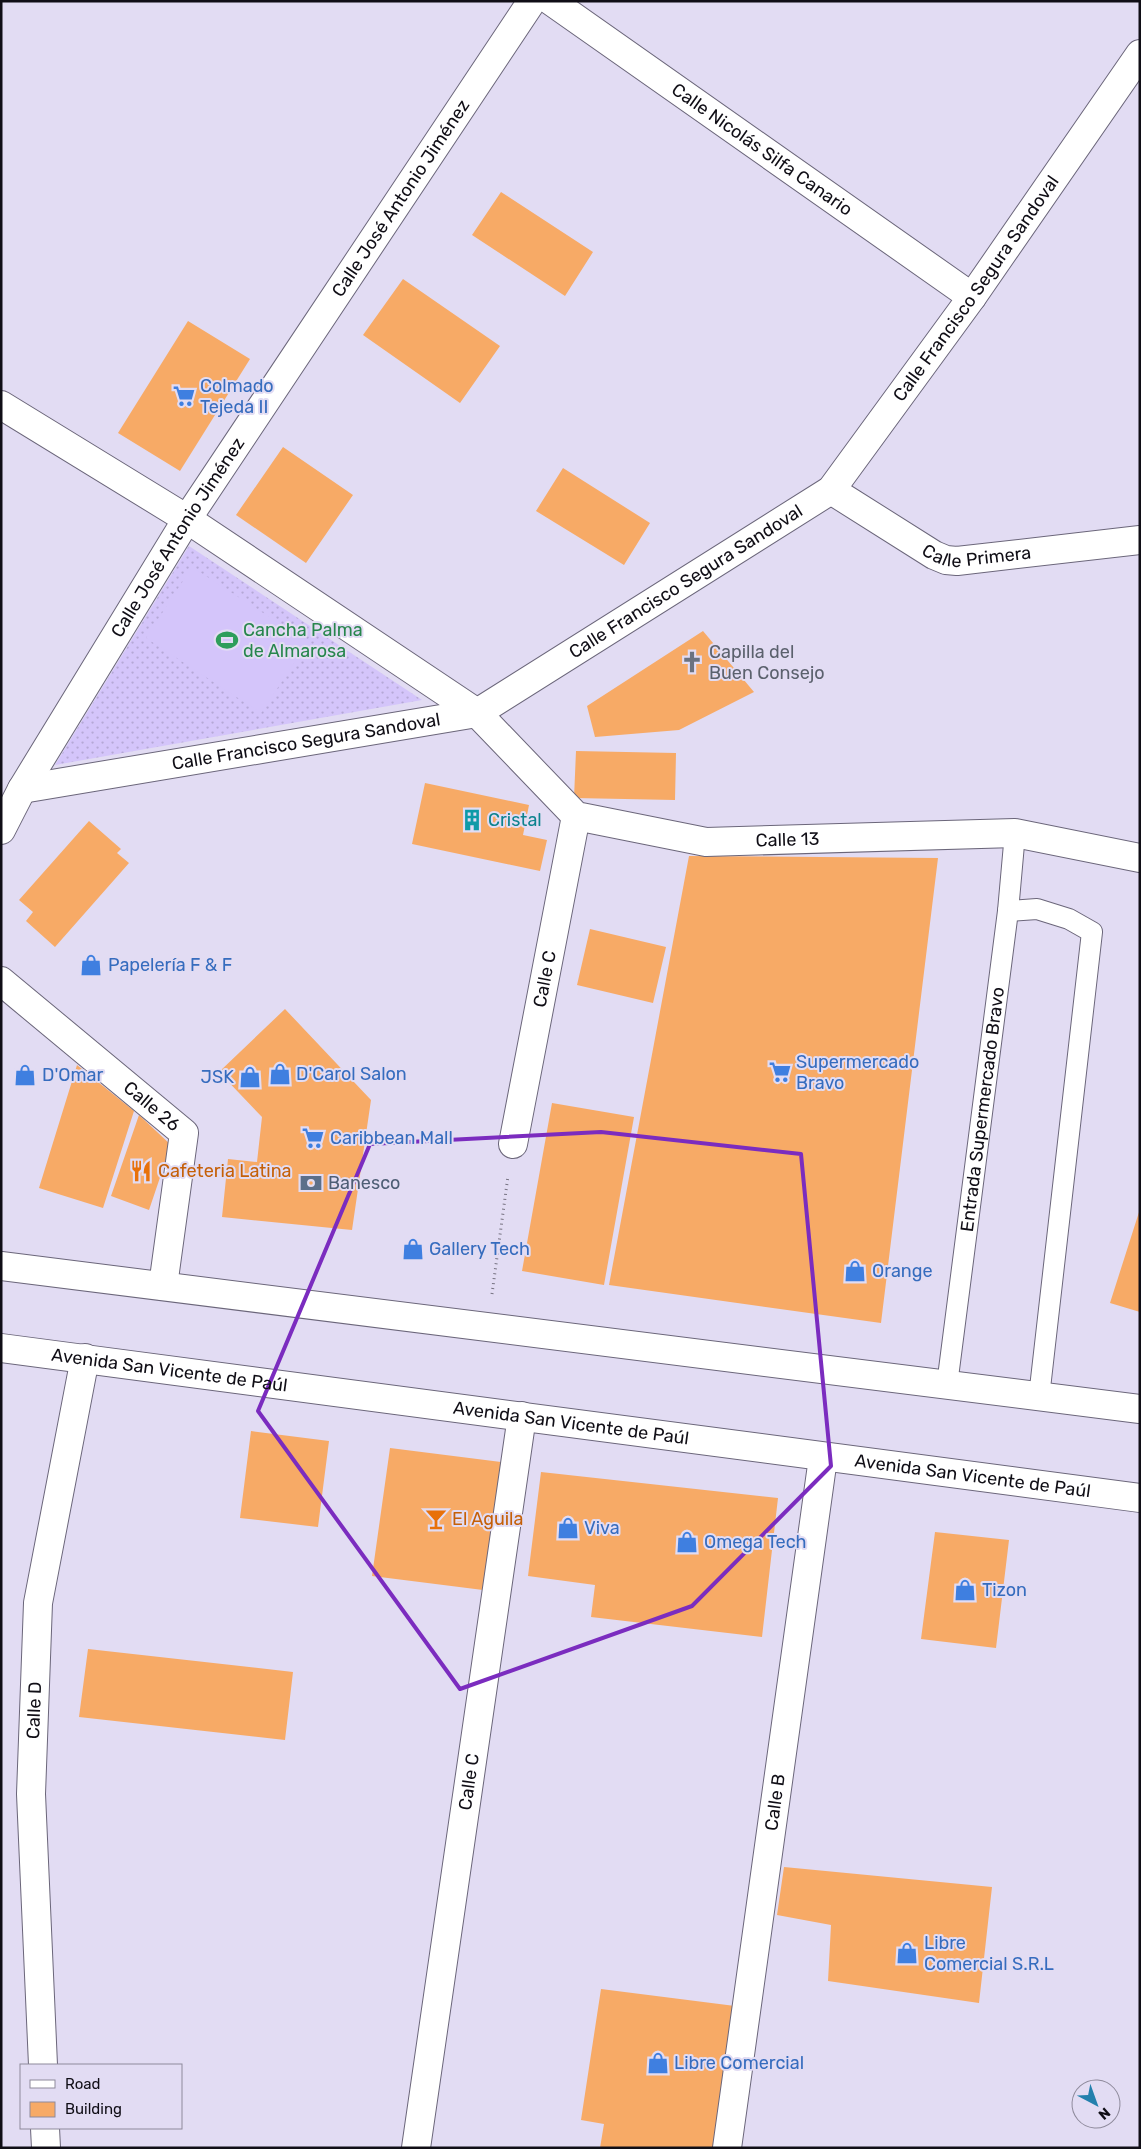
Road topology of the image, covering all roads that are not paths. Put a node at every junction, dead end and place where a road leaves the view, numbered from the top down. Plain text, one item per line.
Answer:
1 (532, 1) edge
2 (551, 1) edge
3 (1140, 54) edge
4 (972, 297) junction
5 (1, 405) edge
6 (831, 490) junction
7 (187, 519) junction
8 (1140, 540) edge
9 (477, 713) junction
10 (22, 789) junction
11 (576, 816) junction
12 (1, 830) edge
13 (1015, 833) junction
14 (1140, 858) edge
15 (1008, 911) junction
16 (1, 981) edge
17 (513, 1144) road end
18 (1, 1266) edge
19 (163, 1286) junction
20 (1, 1348) edge
21 (85, 1358) junction
22 (947, 1385) junction
23 (1039, 1397) junction
24 (1140, 1409) edge
25 (522, 1416) junction
26 (823, 1458) junction
27 (1140, 1498) edge
28 (43, 2064) edge
29 (45, 2129) edge
30 (46, 2148) edge
31 (416, 2148) edge
32 (727, 2148) edge

1 - 7 street, Calle José Antonio Jiménez
2 - 4 street, Calle Nicolás Silfa Canario
3 - 4 street, Calle Francisco Segura Sandoval
4 - 6 street, Calle Francisco Segura Sandoval
5 - 7 street
6 - 8 street, Calle Primera
6 - 9 street, Calle Francisco Segura Sandoval
7 - 9 street
7 - 10 street, Calle José Antonio Jiménez
9 - 10 street, Calle Francisco Segura Sandoval
9 - 11 street
10 - 12 street, Calle José Antonio Jiménez
11 - 13 street, Calle 13
11 - 17 street, Calle C
13 - 14 street, Calle 13
13 - 15 lane, Entrada Supermercado Bravo
15 - 22 lane, Entrada Supermercado Bravo
15 - 23 lane
16 - 19 street, Calle 26
18 - 19 street
19 - 22 street
20 - 21 street, Avenida San Vicente de Paúl
21 - 25 street, Avenida San Vicente de Paúl
21 - 28 street, Calle D
22 - 23 street
23 - 24 street
25 - 26 street, Avenida San Vicente de Paúl
25 - 31 street, Calle C
26 - 27 street, Avenida San Vicente de Paúl
26 - 32 street, Calle B
29 - 30 street

